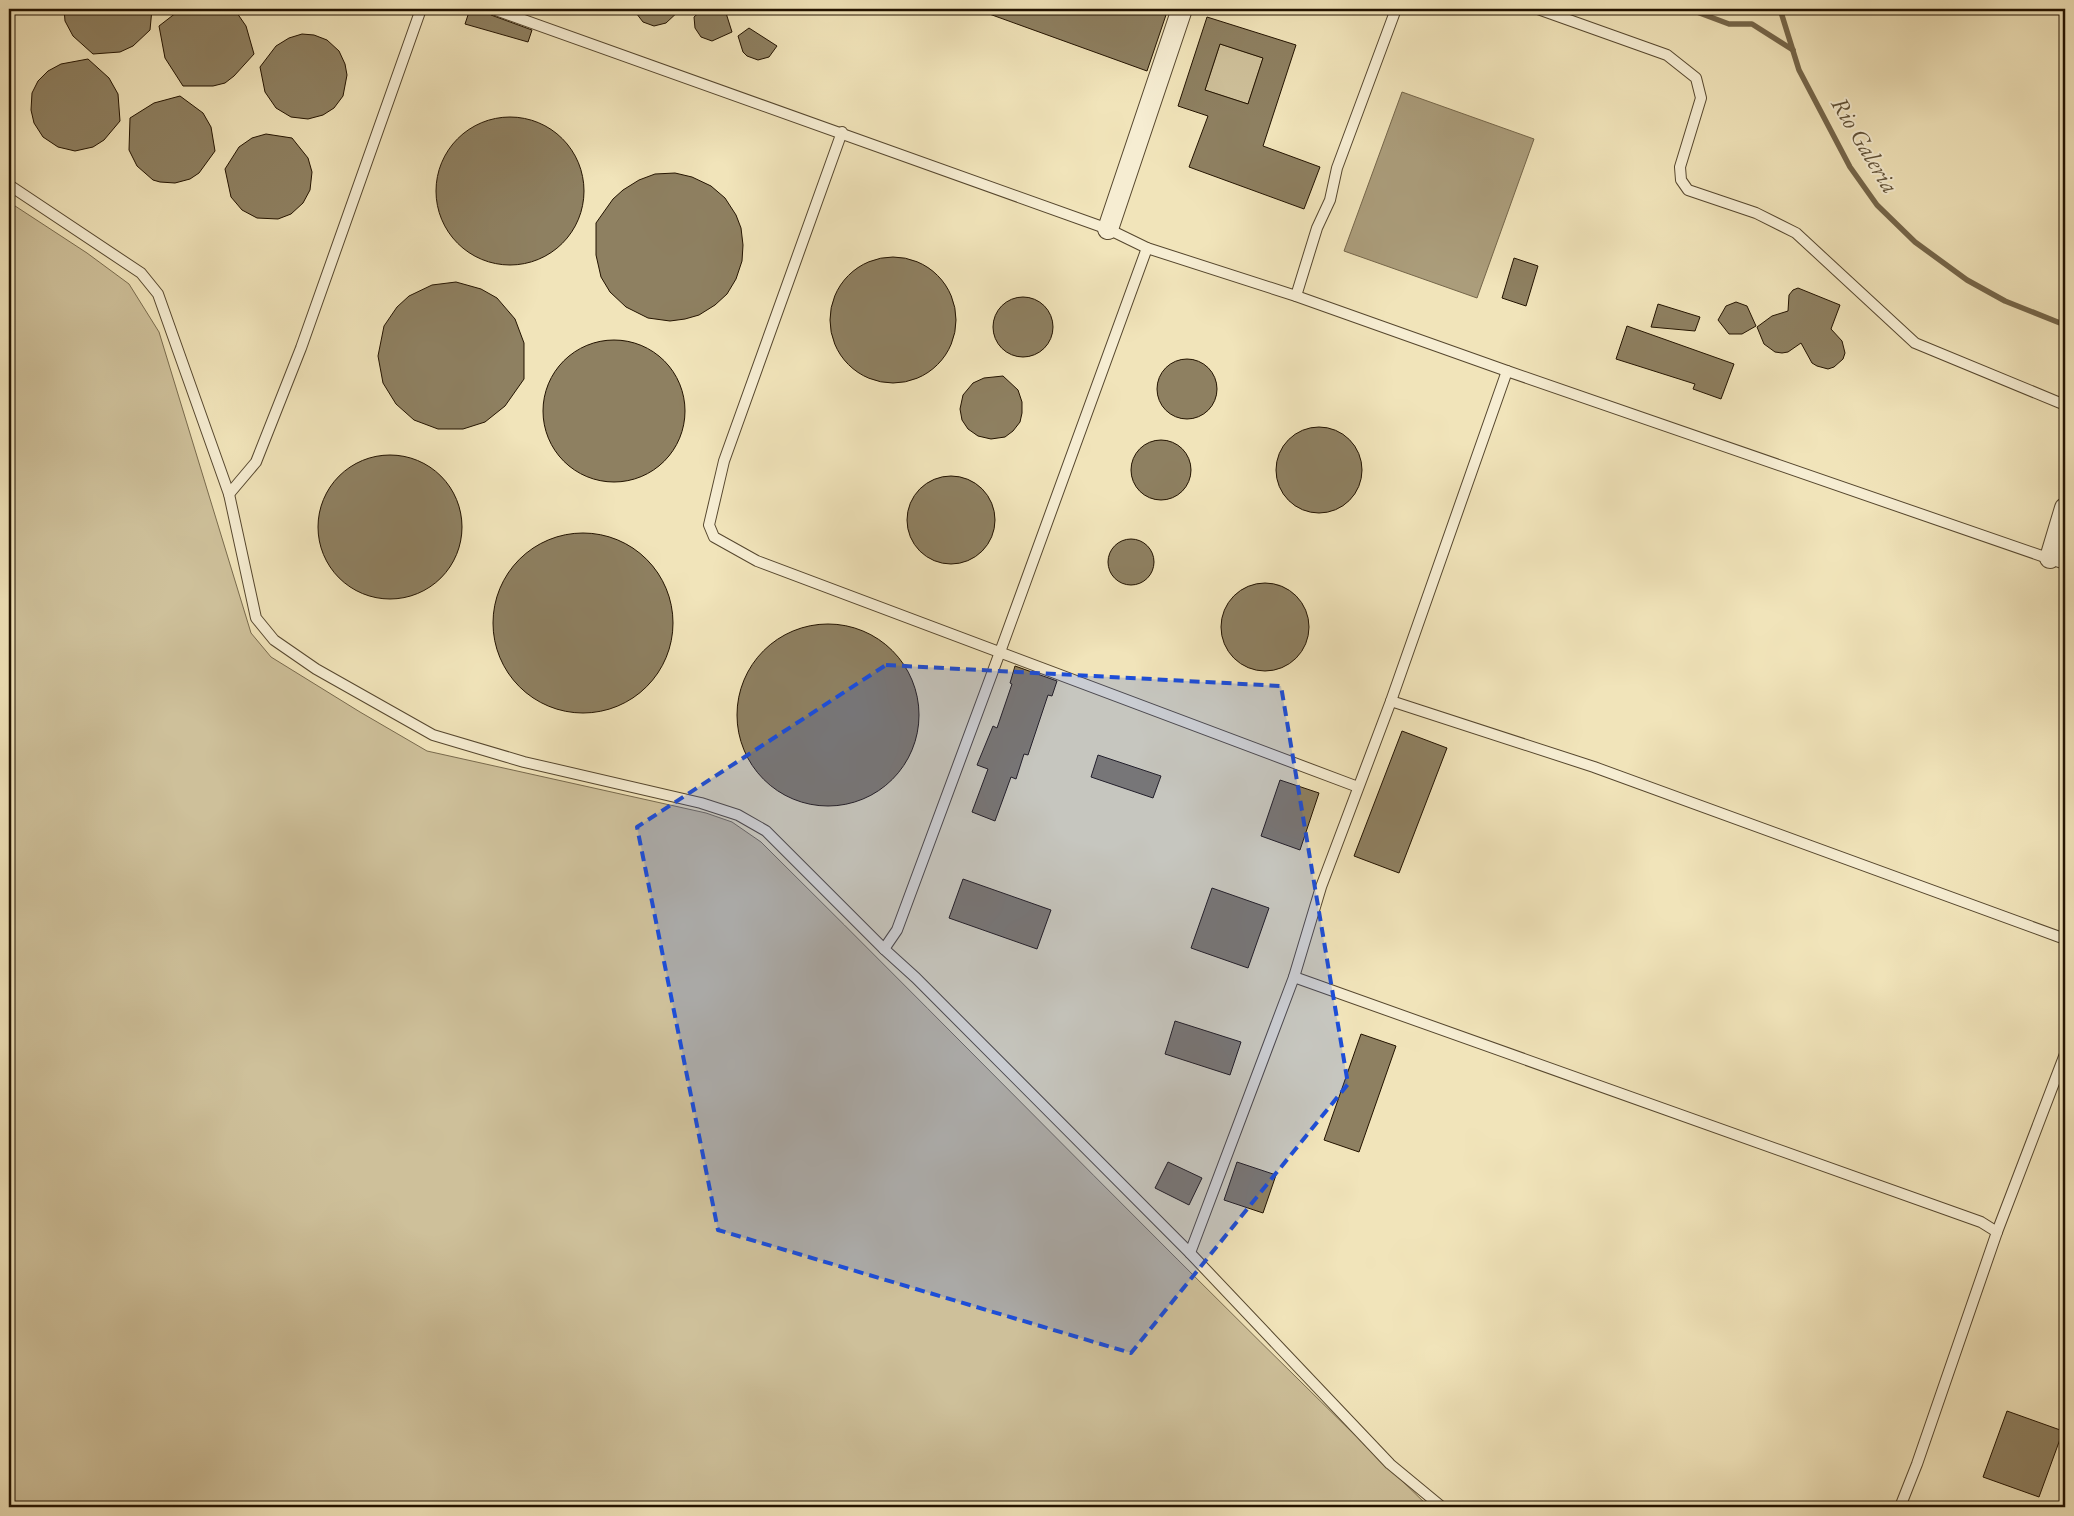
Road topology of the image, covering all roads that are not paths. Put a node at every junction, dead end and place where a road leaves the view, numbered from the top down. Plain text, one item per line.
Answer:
1 (421, 9) edge
2 (493, 9) edge
3 (1182, 9) edge
4 (1396, 9) edge
5 (1538, 9) edge
6 (842, 132) junction
7 (9, 185) edge
8 (1108, 228) junction
9 (1147, 248) junction
10 (1296, 296) junction
11 (1506, 372) junction
12 (2065, 405) edge
13 (229, 494) junction
14 (2065, 508) edge
15 (2058, 561) edge
16 (1000, 652) junction
17 (1390, 700) junction
18 (1358, 788) junction
19 (2065, 939) edge
20 (884, 950) junction
21 (1294, 977) junction
22 (2065, 1054) edge
23 (1997, 1232) junction
24 (1190, 1252) junction
25 (1442, 1507) edge
26 (1900, 1507) edge

1 - 13 lane
2 - 6 lane
3 - 8 street
4 - 10 lane
5 - 12 lane
6 - 8 lane
6 - 16 lane
7 - 13 lane
8 - 9 lane
9 - 10 lane
9 - 16 lane
10 - 11 lane
11 - 15 lane
11 - 17 lane
13 - 20 lane
14 - 15 street
16 - 18 lane
16 - 20 lane
17 - 18 lane
17 - 19 lane
18 - 21 lane
20 - 24 lane
21 - 23 lane
21 - 24 lane
22 - 23 lane
23 - 26 lane
24 - 25 lane

